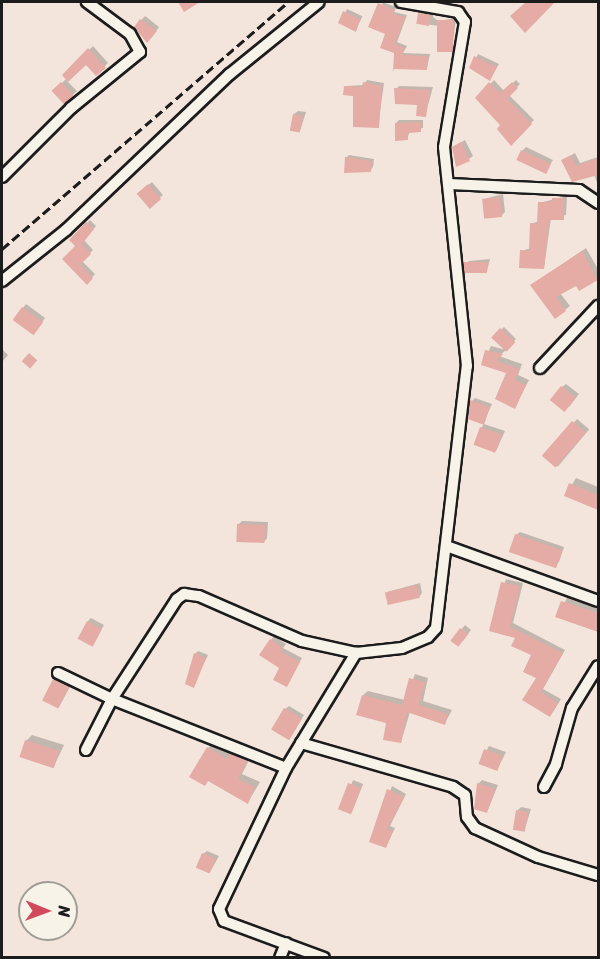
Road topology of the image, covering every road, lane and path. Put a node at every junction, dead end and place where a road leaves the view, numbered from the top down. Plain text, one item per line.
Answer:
1 (87, 2) edge
2 (319, 2) edge
3 (401, 2) edge
4 (2, 177) edge
5 (449, 184) junction
6 (598, 203) edge
7 (2, 281) edge
8 (598, 306) edge
9 (540, 368) dead end
10 (449, 547) junction
11 (598, 601) edge
12 (356, 652) junction
13 (598, 666) edge
14 (58, 673) dead end
15 (112, 699) junction
16 (301, 743) junction
17 (86, 750) dead end
18 (286, 768) junction
19 (544, 787) dead end
20 (598, 875) edge
21 (286, 943) junction
22 (280, 957) edge
23 (324, 957) edge

1 - 4 street
2 - 7 street
3 - 5 street
5 - 6 street
5 - 10 street
8 - 9 street
10 - 11 street
10 - 12 street
12 - 15 street
12 - 16 street
13 - 19 street
14 - 15 street
15 - 17 street
15 - 18 street
16 - 18 street
16 - 20 street
18 - 21 street
21 - 22 street
21 - 23 street

